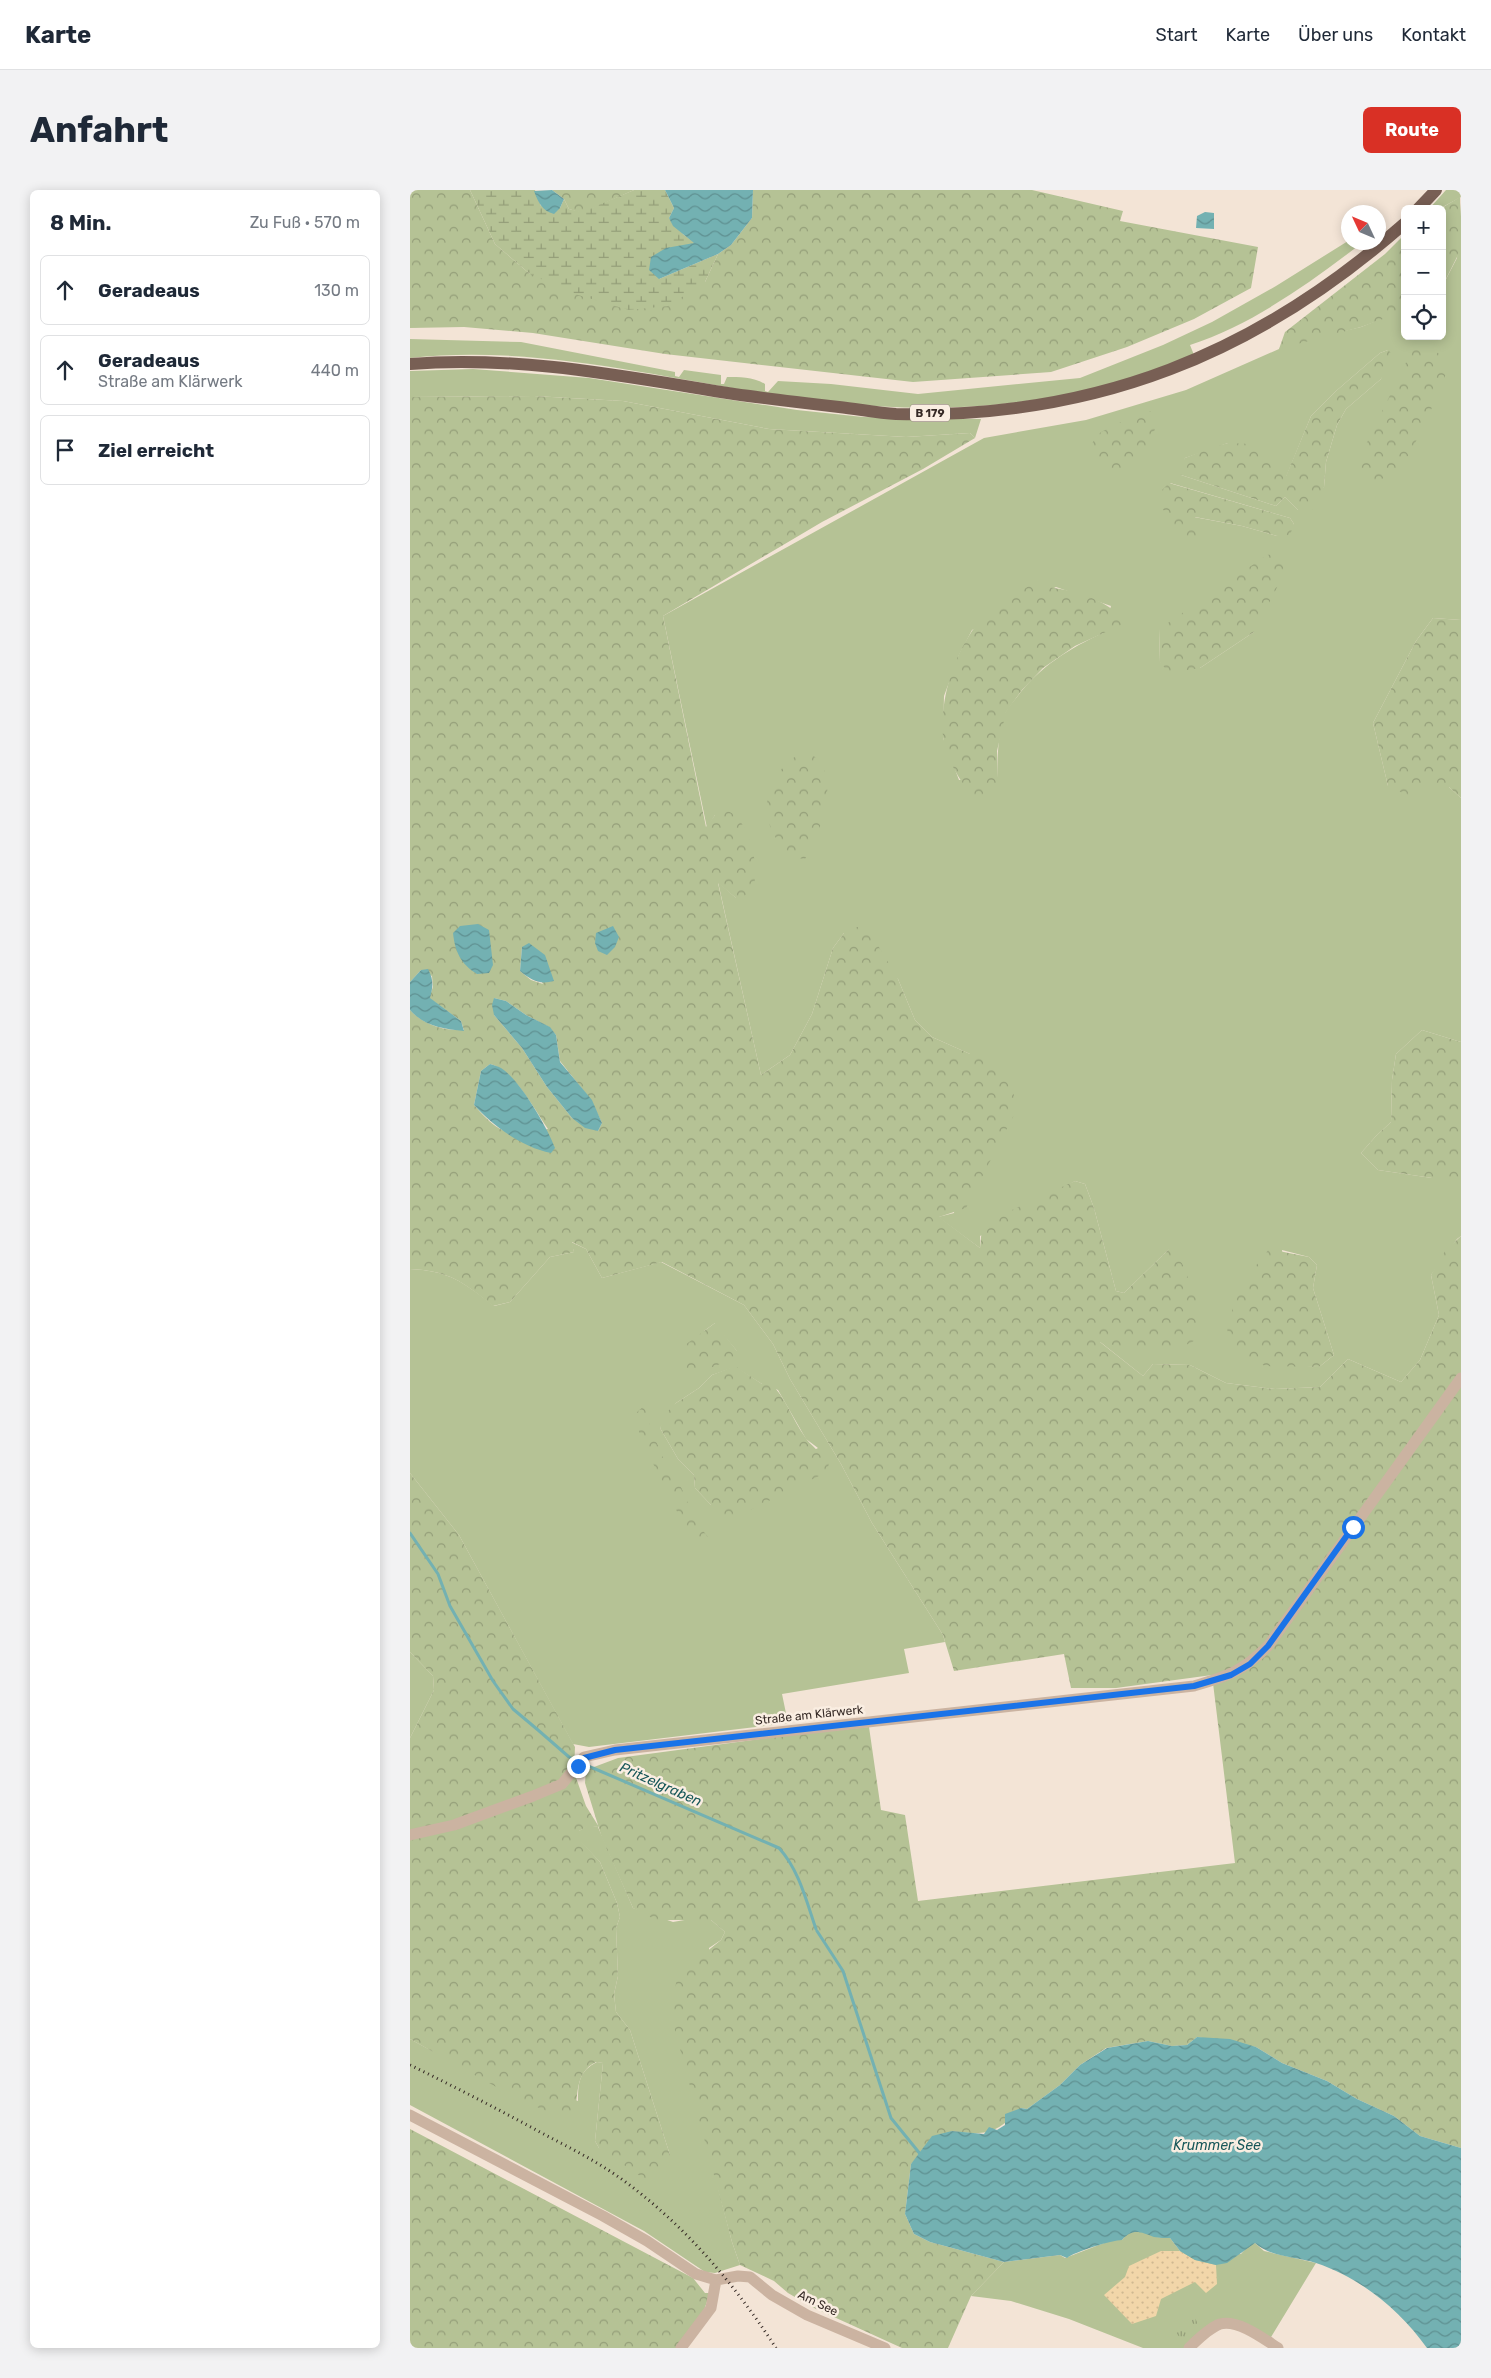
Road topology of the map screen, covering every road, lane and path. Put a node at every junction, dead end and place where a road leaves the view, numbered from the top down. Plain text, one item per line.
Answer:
1 (1436, 190) edge
2 (1422, 205) edge
3 (1401, 226) edge
4 (410, 364) edge
5 (1461, 1378) edge
6 (410, 1835) edge
7 (410, 2116) edge
8 (716, 2280) junction
9 (681, 2348) edge
10 (885, 2348) edge
11 (1189, 2348) edge
12 (1278, 2348) edge

1 - 2 main road
3 - 4 main road, B 179
5 - 6 street, Straße am Klärwerk
7 - 8 street
8 - 9 street
8 - 10 street, Am See
11 - 12 street

